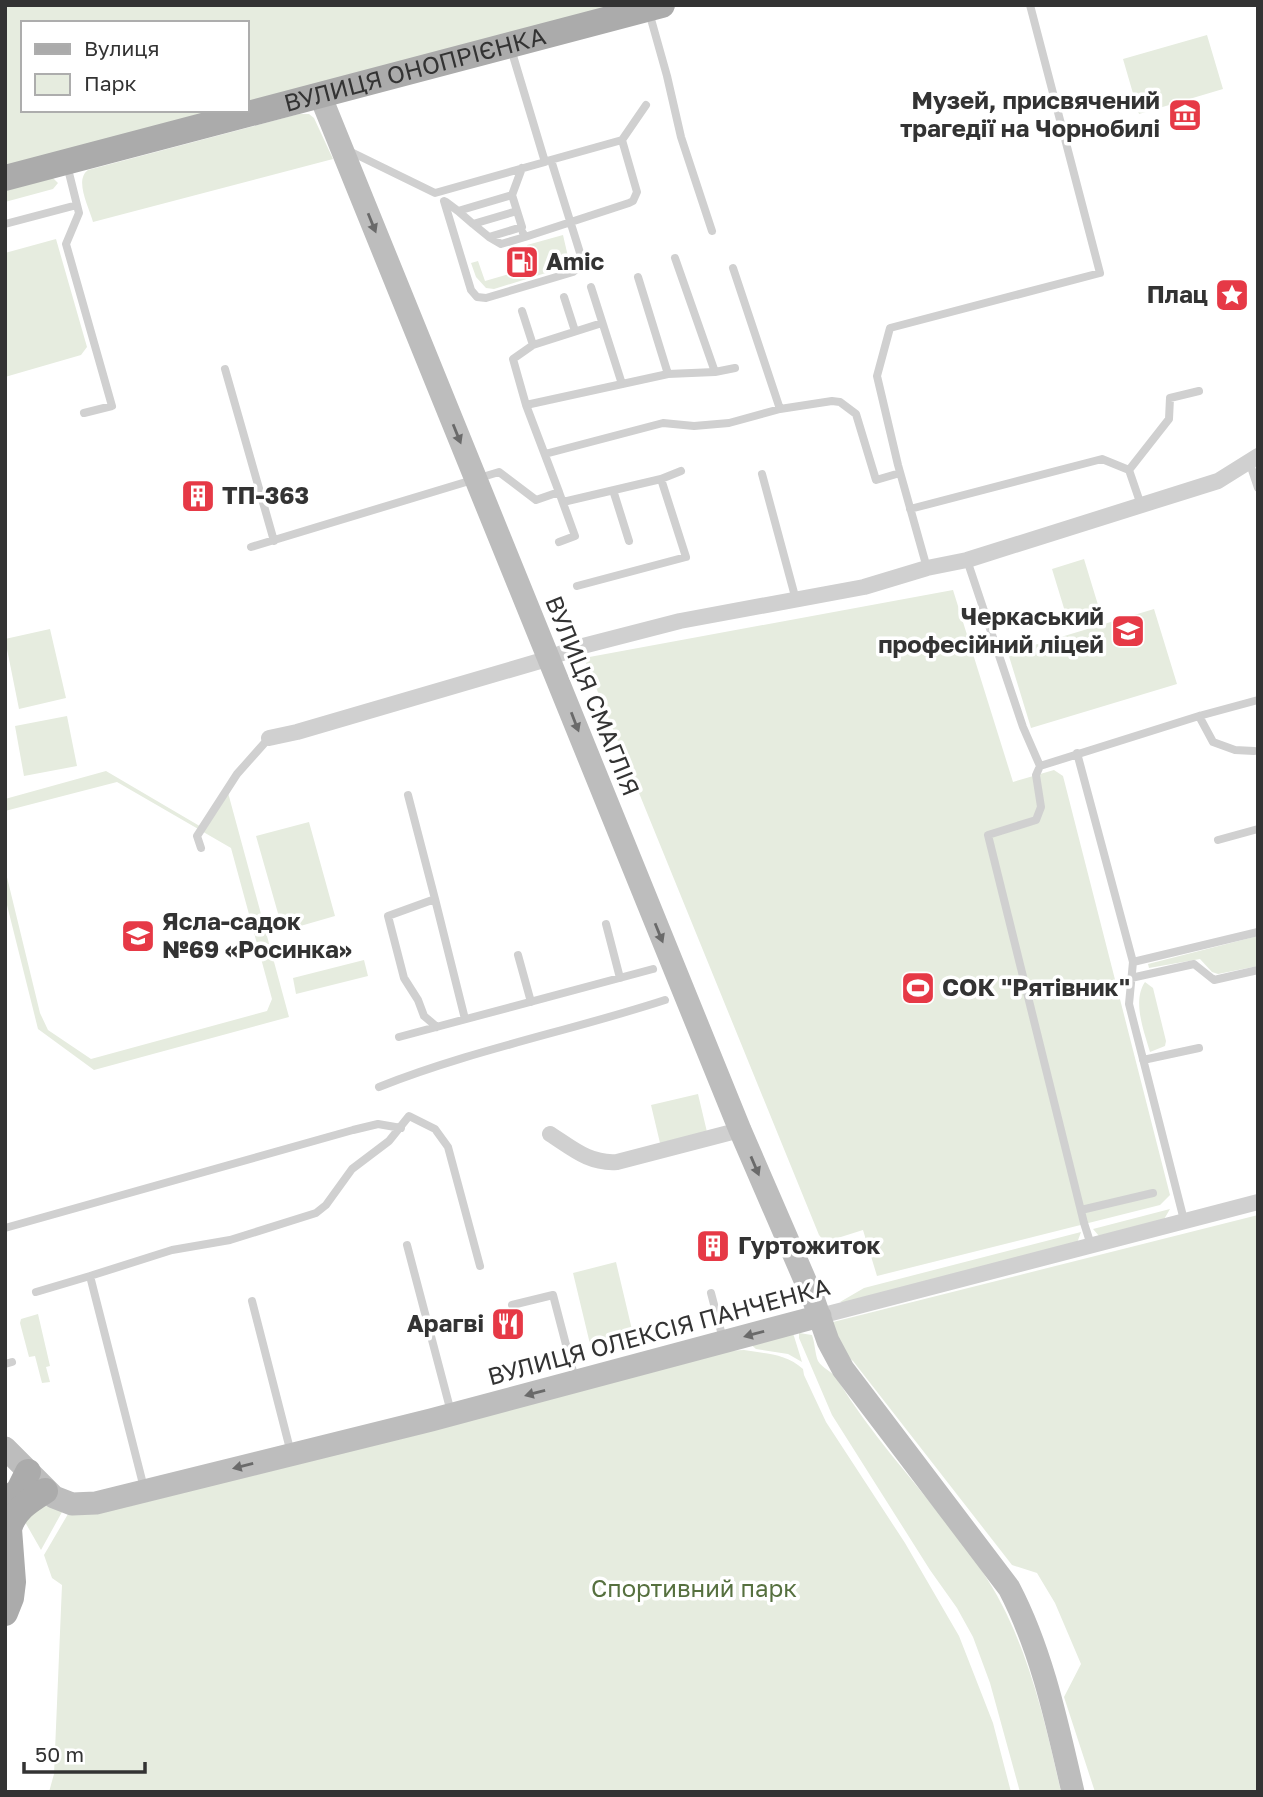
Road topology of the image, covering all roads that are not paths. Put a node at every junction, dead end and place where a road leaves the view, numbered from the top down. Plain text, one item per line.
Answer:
1 (1030, 5) edge
2 (655, 7) edge
3 (510, 45) junction
4 (320, 95) junction
5 (646, 105) dead end
6 (622, 140) junction
7 (341, 147) junction
8 (548, 161) junction
9 (66, 162) junction
10 (522, 168) junction
11 (5, 178) edge
12 (435, 193) junction
13 (512, 195) junction
14 (444, 201) junction
15 (77, 205) junction
16 (458, 211) junction
17 (516, 211) junction
18 (570, 222) junction
19 (5, 224) edge
20 (473, 224) junction
21 (522, 227) junction
22 (712, 231) dead end
23 (489, 237) junction
24 (524, 237) junction
25 (675, 258) dead end
26 (733, 268) dead end
27 (638, 277) dead end
28 (591, 287) dead end
29 (564, 297) dead end
30 (522, 311) dead end
31 (603, 323) junction
32 (575, 331) junction
33 (533, 345) junction
34 (734, 368) dead end
35 (225, 369) dead end
36 (715, 373) junction
37 (668, 374) junction
38 (622, 384) junction
39 (1199, 391) dead end
40 (526, 405) junction
41 (779, 409) junction
42 (84, 413) dead end
43 (545, 454) junction
44 (1254, 458) edge
45 (1129, 470) junction
46 (681, 471) dead end
47 (900, 473) junction
48 (762, 474) dead end
49 (476, 479) junction
50 (662, 479) junction
51 (1258, 488) edge
52 (612, 490) junction
53 (559, 492) junction
54 (563, 502) junction
55 (1141, 505) junction
56 (910, 509) junction
57 (274, 541) junction
58 (629, 541) dead end
59 (559, 542) dead end
60 (251, 547) dead end
61 (967, 560) junction
62 (927, 568) junction
63 (577, 586) dead end
64 (796, 600) junction
65 (550, 658) junction
66 (1258, 700) edge
67 (1199, 716) junction
68 (269, 738) joint
69 (1254, 751) dead end
70 (1077, 753) junction
71 (1040, 766) junction
72 (408, 796) dead end
73 (1258, 829) edge
74 (1218, 840) dead end
75 (201, 848) dead end
76 (435, 899) junction
77 (606, 924) dead end
78 (1258, 932) edge
79 (518, 955) dead end
80 (1133, 962) junction
81 (653, 969) dead end
82 (1258, 970) edge
83 (620, 978) junction
84 (1131, 978) junction
85 (665, 1000) dead end
86 (531, 1002) junction
87 (465, 1019) junction
88 (437, 1027) junction
89 (398, 1037) dead end
90 (1199, 1048) dead end
91 (1143, 1060) junction
92 (379, 1087) dead end
93 (401, 1128) junction
94 (740, 1130) junction
95 (550, 1133) dead end
96 (1153, 1193) dead end
97 (1258, 1202) edge
98 (1081, 1210) junction
99 (1184, 1220) junction
100 (5, 1228) edge
101 (407, 1245) dead end
102 (1091, 1245) junction
103 (480, 1266) dead end
104 (90, 1276) junction
105 (36, 1292) dead end
106 (711, 1293) dead end
107 (252, 1301) dead end
108 (512, 1305) dead end
109 (820, 1316) junction
110 (723, 1342) junction
111 (576, 1382) junction
112 (451, 1415) junction
113 (5, 1448) edge
114 (291, 1453) junction
115 (37, 1481) junction
116 (145, 1491) junction
117 (5, 1503) edge
118 (8, 1559) edge
119 (5, 1613) edge
120 (1073, 1792) edge

1 - 47 lane
2 - 3 main road, ВУЛИЦЯ ОНОПРІЄНКА
2 - 22 lane
3 - 4 main road, ВУЛИЦЯ ОНОПРІЄНКА
3 - 8 lane
4 - 7 street, ВУЛИЦЯ СМАГЛІЯ
4 - 9 main road, ВУЛИЦЯ ОНОПРІЄНКА
5 - 6 lane
6 - 8 lane
6 - 18 lane
7 - 12 lane
7 -> 49 street, ВУЛИЦЯ СМАГЛІЯ
8 - 10 lane
8 - 18 lane
9 - 11 main road, ВУЛИЦЯ ОНОПРІЄНКА
9 - 15 lane
10 - 12 lane
10 - 13 lane
12 - 14 lane
13 - 16 lane
13 - 17 lane
14 - 16 lane
14 - 18 lane
15 - 19 lane
15 - 42 lane
16 - 20 lane
17 - 20 lane
17 - 21 lane
18 - 24 lane
20 - 23 lane
21 - 23 lane
21 - 24 lane
23 - 24 lane
25 - 36 lane
26 - 41 lane
27 - 37 lane
28 - 31 lane
29 - 32 lane
30 - 33 lane
31 - 32 lane
31 - 38 lane
32 - 33 lane
33 - 40 lane
34 - 36 lane
35 - 57 lane
36 - 37 lane
37 - 38 lane
38 - 40 lane
39 - 45 lane
40 - 43 lane
41 - 43 lane
41 - 47 lane
43 - 53 lane
44 - 51 lane
44 - 55 street
45 - 55 lane
45 - 56 lane
46 - 50 lane
47 - 56 lane
48 - 64 lane
49 - 53 lane
49 - 57 lane
49 - 65 street, ВУЛИЦЯ СМАГЛІЯ
50 - 52 lane
50 - 63 lane
52 - 54 lane
52 - 58 lane
53 - 54 lane
54 - 59 lane
55 - 61 street
56 - 62 lane
57 - 60 lane
61 - 62 street
61 - 71 lane
62 - 64 street
64 - 65 street
65 - 68 street
65 -> 94 street, ВУЛИЦЯ СМАГЛІЯ
66 - 67 lane
67 - 69 lane
67 - 70 lane
68 - 75 lane
70 - 71 lane
70 - 80 lane
71 - 98 lane
72 - 76 lane
73 - 74 lane
76 - 87 lane
76 - 88 lane
77 - 83 lane
78 - 80 lane
79 - 86 lane
80 - 84 lane
81 - 83 lane
82 - 84 lane
83 - 86 lane
84 - 91 lane
85 - 92 lane
86 - 87 lane
87 - 88 lane
88 - 89 lane
90 - 91 lane
91 - 99 lane
93 - 100 lane
93 - 103 lane
93 - 104 lane
94 - 95 street
94 -> 109 street, ВУЛИЦЯ СМАГЛІЯ
96 - 98 lane
97 - 99 street, ВУЛИЦЯ ОЛЕКСІЯ ПАНЧЕНКА
98 - 102 lane
99 - 102 street, ВУЛИЦЯ ОЛЕКСІЯ ПАНЧЕНКА
101 - 112 lane
102 - 109 street, ВУЛИЦЯ ОЛЕКСІЯ ПАНЧЕНКА
104 - 105 lane
104 - 116 lane
106 - 110 lane
107 - 114 lane
108 - 111 lane
109 -> 110 street, ВУЛИЦЯ ОЛЕКСІЯ ПАНЧЕНКА
109 - 120 street, ВУЛИЦЯ СМАГЛІЯ
110 - 111 street, ВУЛИЦЯ ОЛЕКСІЯ ПАНЧЕНКА
111 -> 112 street, ВУЛИЦЯ ОЛЕКСІЯ ПАНЧЕНКА
112 - 114 street, ВУЛИЦЯ ОЛЕКСІЯ ПАНЧЕНКА
113 - 115 street
114 -> 116 street, ВУЛИЦЯ ОЛЕКСІЯ ПАНЧЕНКА
115 - 116 street, ВУЛИЦЯ ОЛЕКСІЯ ПАНЧЕНКА
115 - 117 main road
115 - 118 main road
118 - 119 main road

